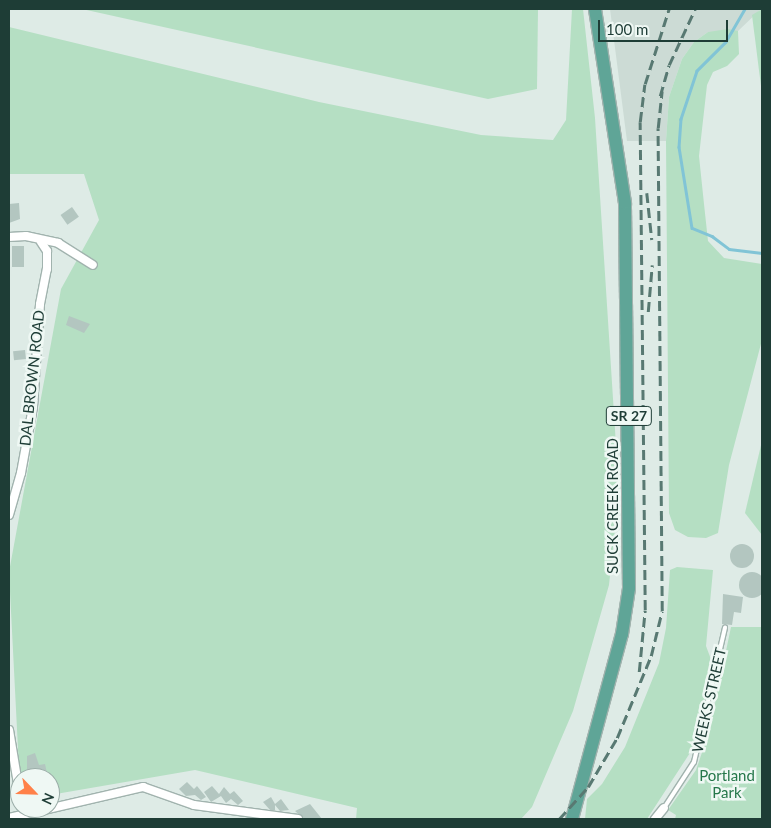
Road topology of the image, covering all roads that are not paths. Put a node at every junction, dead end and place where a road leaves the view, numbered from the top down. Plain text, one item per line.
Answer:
1 (595, 9) edge
2 (9, 237) edge
3 (41, 242) junction
4 (93, 265) dead end
5 (9, 515) edge
6 (725, 628) dead end
7 (9, 730) edge
8 (15, 768) edge
9 (60, 804) edge
10 (664, 808) joint
11 (298, 819) edge
12 (572, 819) edge
13 (655, 819) edge

1 - 12 main road, SUCK CREEK ROAD / SR 27
2 - 3 street
3 - 4 street
3 - 5 street, DAL BROWN ROAD
6 - 10 lane, WEEKS STREET
7 - 8 street
9 - 11 street
10 - 13 street, WEEKS STREET

